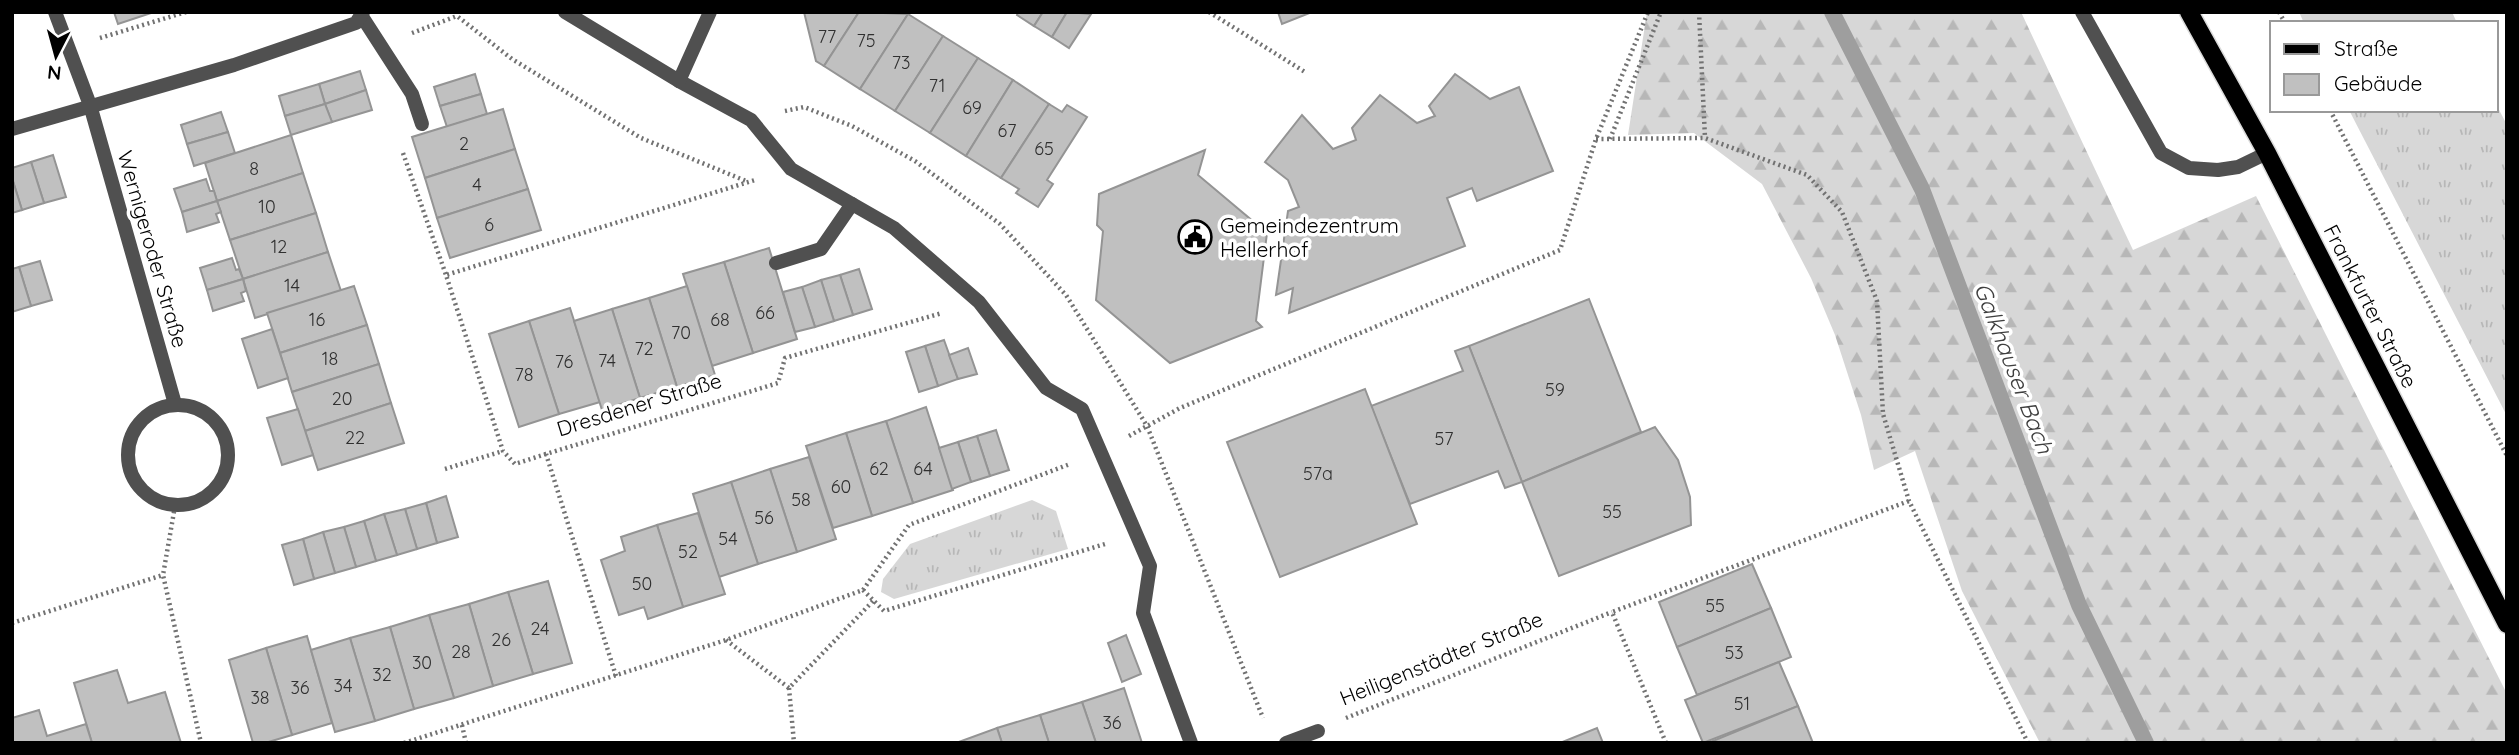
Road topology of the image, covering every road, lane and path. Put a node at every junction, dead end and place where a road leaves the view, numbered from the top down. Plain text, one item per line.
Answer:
1 (55, 12) edge
2 (186, 12) edge
3 (457, 12) edge
4 (565, 12) edge
5 (710, 12) edge
6 (1209, 12) edge
7 (1648, 12) edge
8 (1661, 12) edge
9 (1699, 12) edge
10 (2082, 12) edge
11 (2189, 12) edge
12 (362, 14) edge
13 (68, 47) junction
14 (1306, 72) dead end
15 (679, 81) junction
16 (90, 105) junction
17 (2331, 112) edge
18 (422, 124) dead end
19 (12, 129) edge
20 (1705, 138) junction
21 (1596, 139) junction
22 (1610, 139) junction
23 (2267, 153) junction
24 (791, 169) junction
25 (748, 182) junction
26 (852, 204) junction
27 (776, 263) dead end
28 (979, 302) junction
29 (175, 404) junction
30 (503, 451) junction
31 (1102, 451) junction
32 (546, 454) junction
33 (2507, 456) edge
34 (445, 469) dead end
35 (1909, 501) junction
36 (175, 506) junction
37 (1135, 535) junction
38 (163, 575) junction
39 (863, 590) junction
40 (874, 600) junction
41 (1612, 612) junction
42 (12, 623) edge
43 (2507, 624) edge
44 (726, 640) junction
45 (615, 676) junction
46 (789, 688) junction
47 (462, 725) junction
48 (1318, 731) joint
49 (201, 743) edge
50 (404, 743) edge
51 (466, 743) edge
52 (794, 743) edge
53 (1191, 743) edge
54 (1286, 743) edge
55 (1666, 743) edge
56 (2028, 743) edge

1 - 13 street, Wernigeroder Straße
2 - 13 path
3 - 25 path
4 - 15 street
5 - 15 street
6 - 14 path
7 - 21 path
8 - 22 path
9 - 20 path
10 - 23 street
11 - 23 main road, Frankfurter Straße
12 - 16 street
12 - 18 street
13 - 16 street, Wernigeroder Straße
15 - 24 street
16 - 19 street
16 - 29 street, Wernigeroder Straße
17 - 33 path
20 - 22 path
20 - 35 path
21 - 22 path
21 - 31 path
23 - 43 main road, Frankfurter Straße
24 - 25 path
24 - 26 street
25 - 30 path
26 - 27 street
26 - 28 street
28 - 31 street
28 - 32 path, Dresdener Straße
29 - 36 street
29 - 36 street
30 - 32 path
30 - 34 path
31 - 37 street
31 - 39 path
32 - 45 path, Dresdener Straße
35 - 41 path, Heiligenstädter Straße
35 - 56 path
36 - 38 path
37 - 40 path
37 - 53 street
38 - 42 path
38 - 49 path
39 - 40 path
39 - 44 path
40 - 46 path
41 - 48 path, Heiligenstädter Straße
41 - 55 path
44 - 45 path
44 - 46 path
45 - 47 path
46 - 52 path
47 - 50 path
47 - 51 path
48 - 54 street

